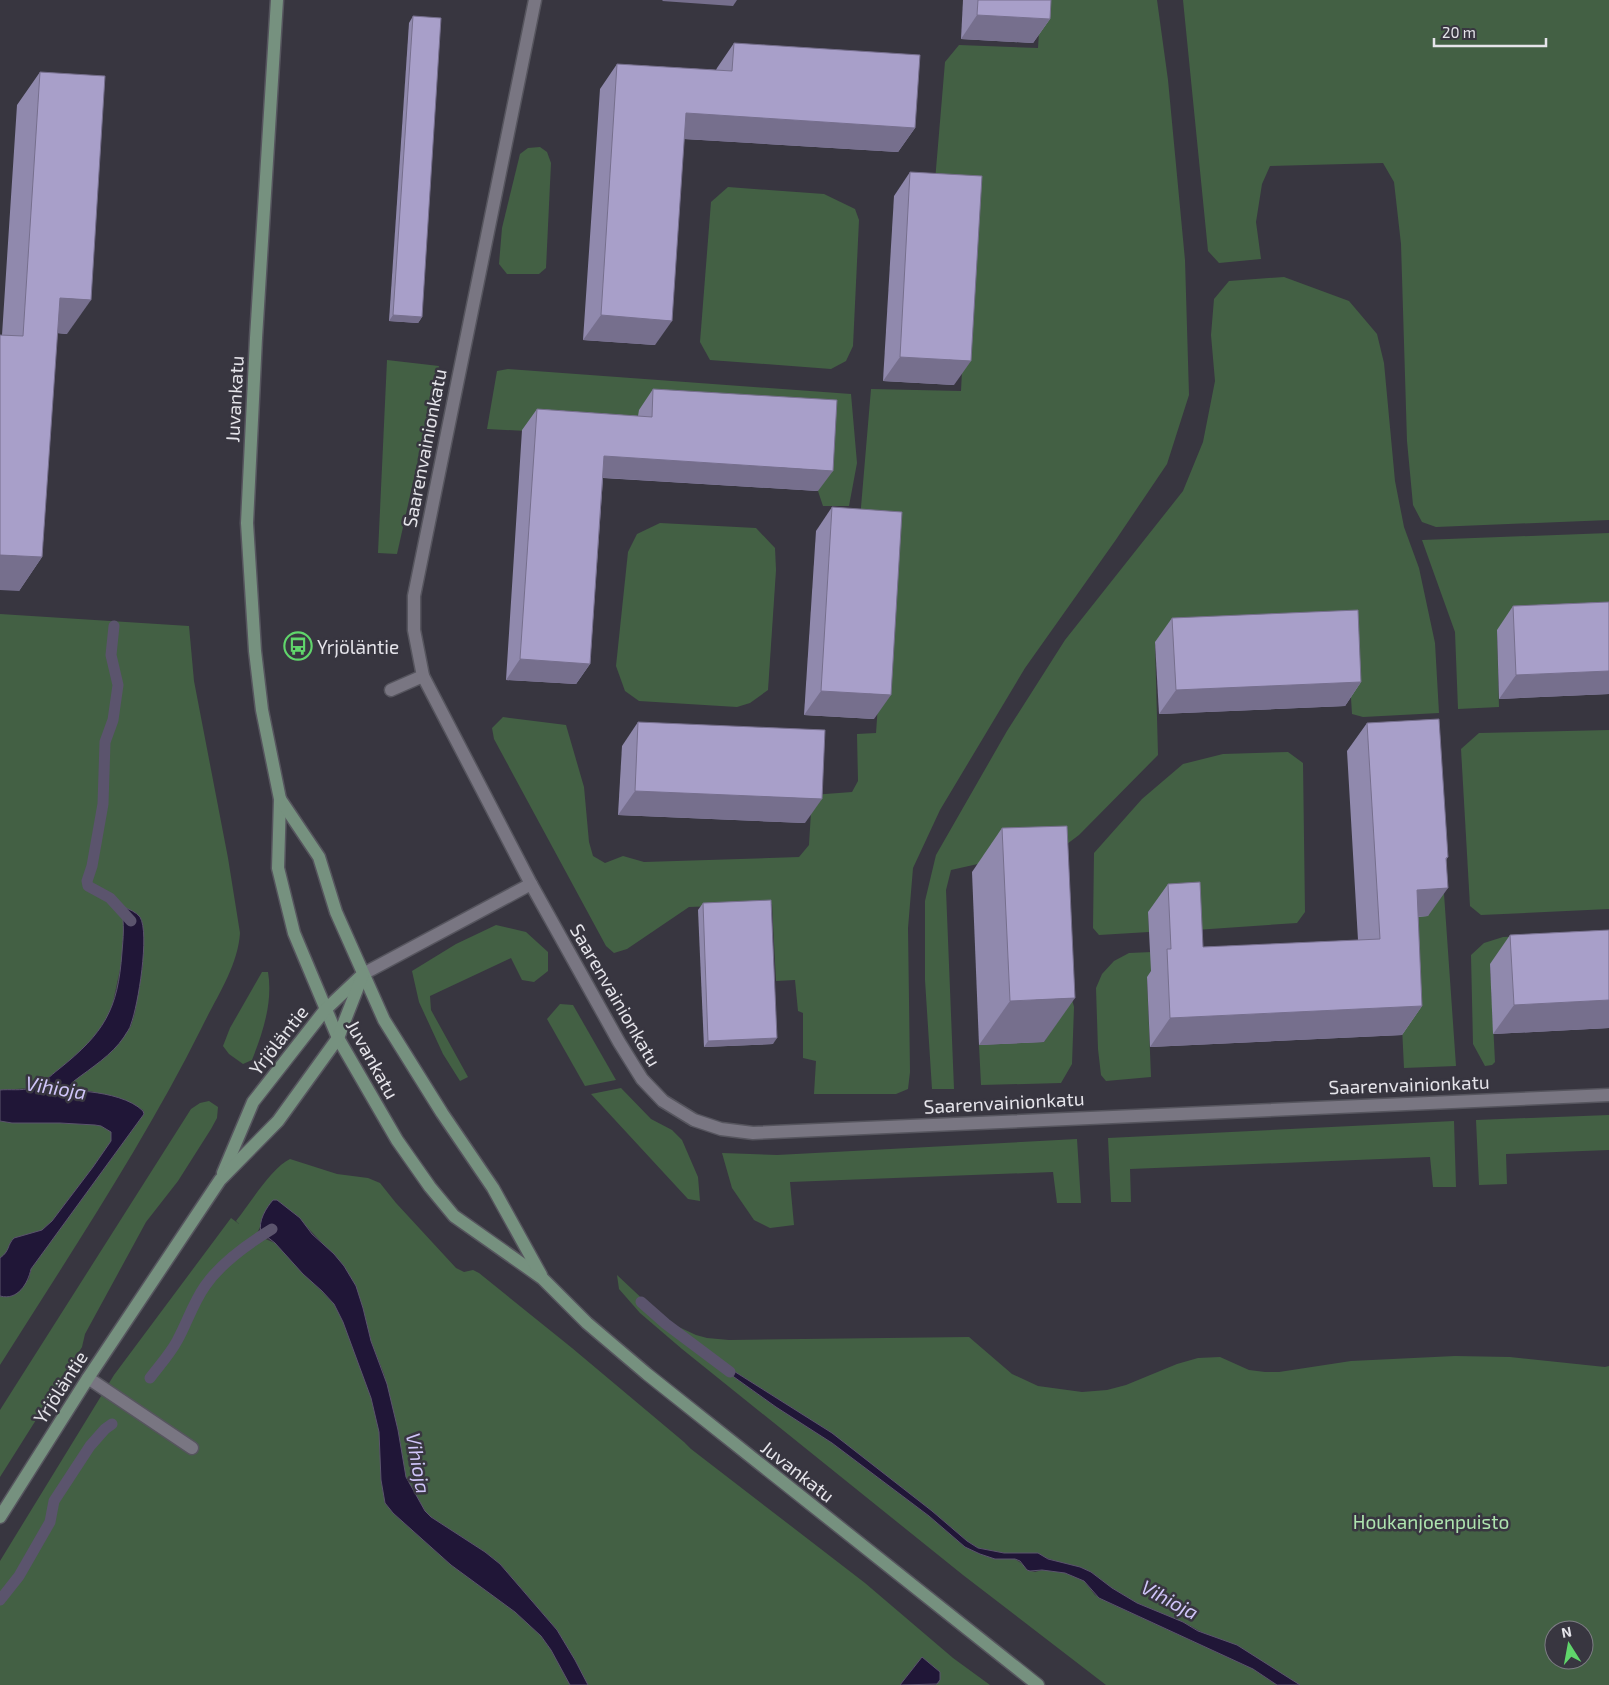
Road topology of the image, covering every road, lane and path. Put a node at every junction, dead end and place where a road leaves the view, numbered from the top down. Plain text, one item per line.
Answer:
1 (277, 0) edge
2 (535, 0) edge
3 (423, 676) junction
4 (391, 690) dead end
5 (280, 799) junction
6 (531, 884) junction
7 (364, 974) junction
8 (325, 1010) junction
9 (338, 1038) junction
10 (1609, 1094) edge
11 (220, 1180) junction
12 (542, 1278) junction
13 (88, 1378) junction
14 (192, 1448) dead end
15 (0, 1517) edge
16 (1038, 1685) edge

1 - 5 main road, Juvankatu
2 - 3 street, Saarenvainionkatu
3 - 4 street
3 - 6 street, Saarenvainionkatu
5 - 7 main road, Juvankatu
5 - 8 main road, Juvankatu
6 - 7 street
6 - 10 street, Saarenvainionkatu
7 - 8 main road, Yrjöläntie
7 - 9 main road, Yrjöläntie
7 - 12 main road, Juvankatu
8 - 9 main road, Juvankatu
8 - 11 main road, Yrjöläntie
9 - 11 main road, Yrjöläntie
9 - 12 main road, Juvankatu
11 - 13 main road, Yrjöläntie
12 - 16 main road, Juvankatu
13 - 14 street
13 - 15 main road, Yrjöläntie

